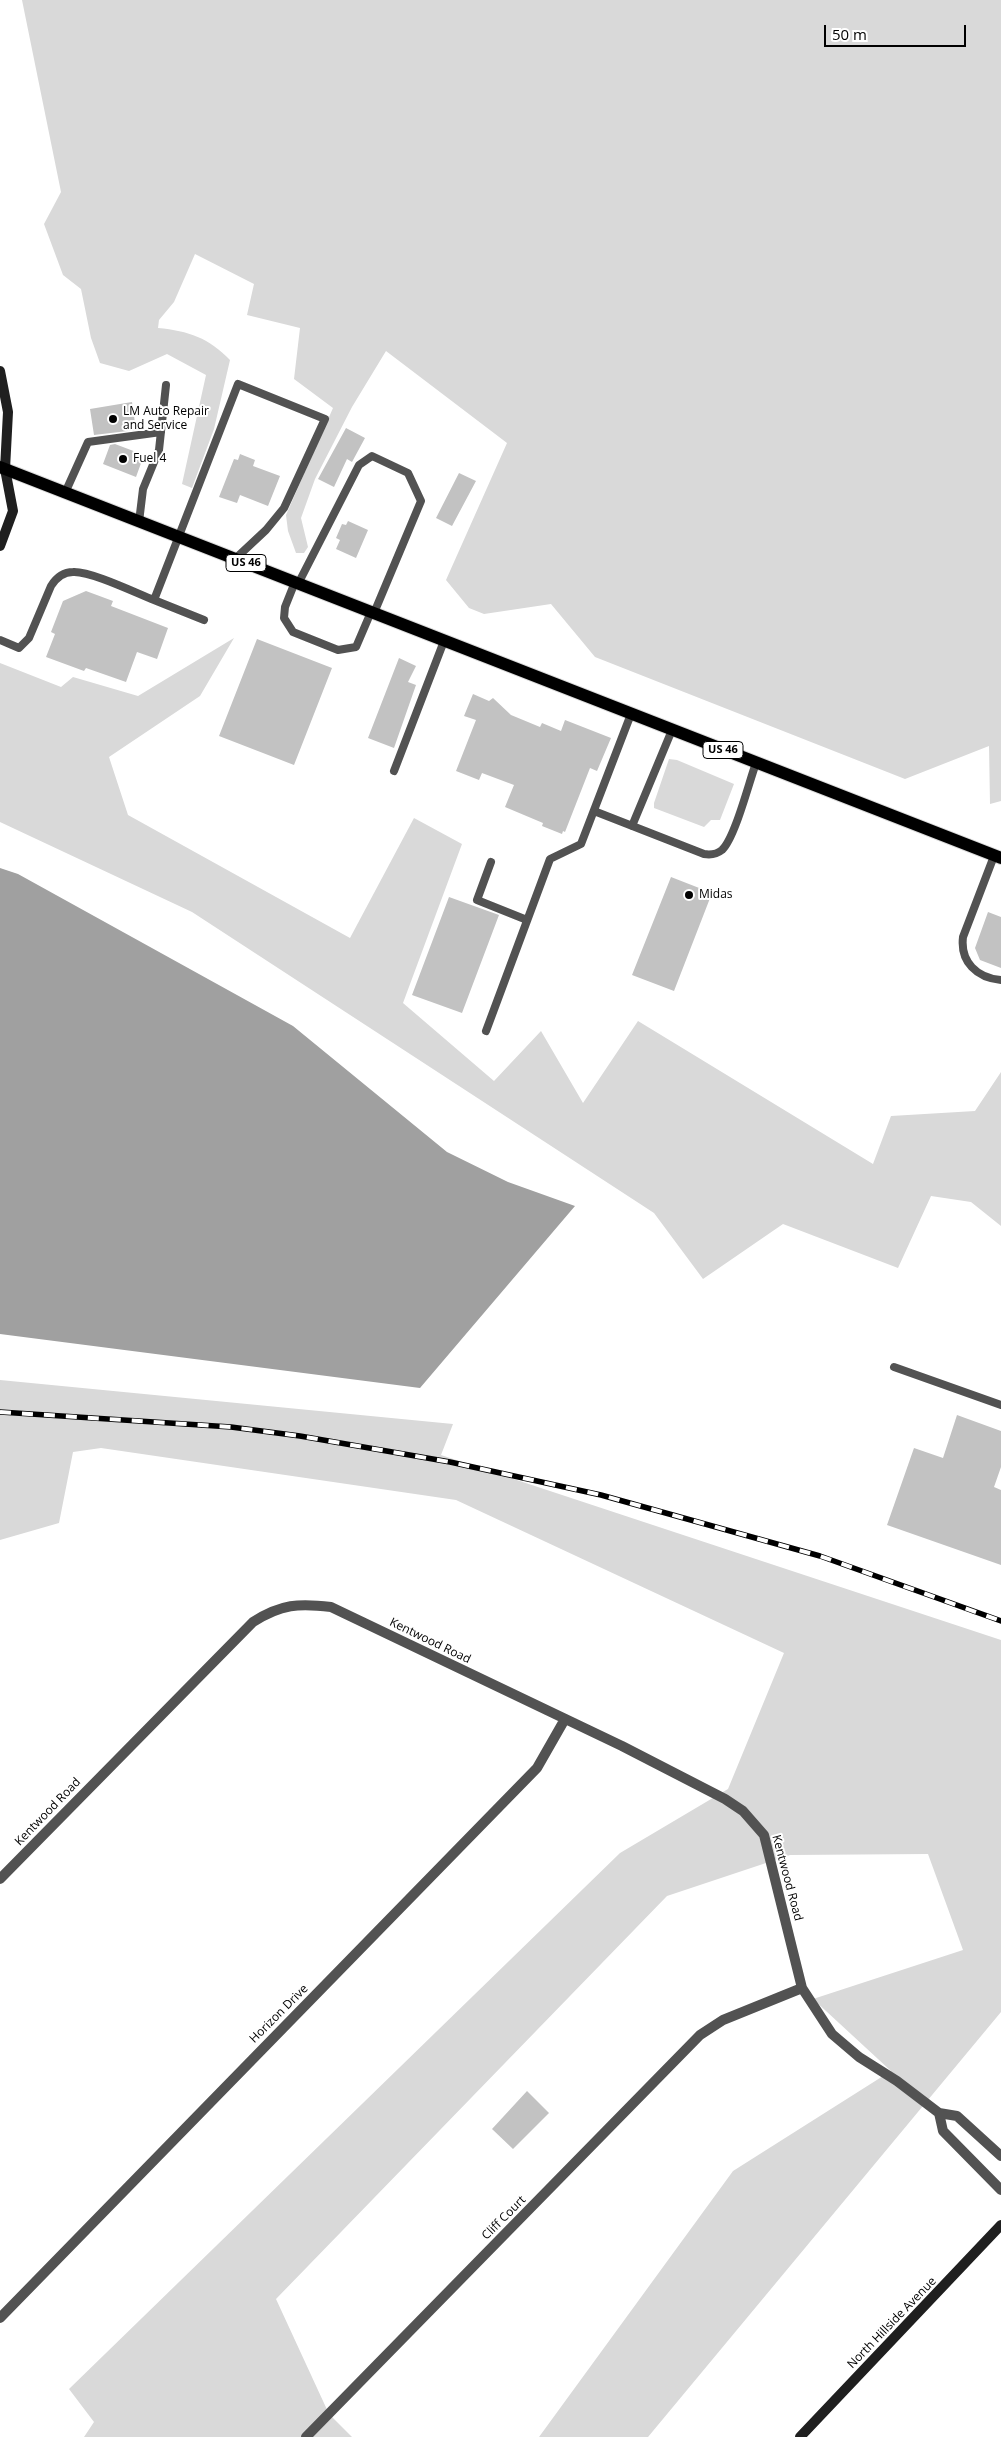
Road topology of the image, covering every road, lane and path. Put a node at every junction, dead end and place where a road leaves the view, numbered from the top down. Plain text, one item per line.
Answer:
1 (0, 370) edge
2 (166, 385) dead end
3 (161, 432) junction
4 (2, 471) edge
5 (65, 493) junction
6 (139, 522) junction
7 (179, 537) junction
8 (0, 546) edge
9 (235, 559) junction
10 (296, 583) junction
11 (154, 600) junction
12 (373, 613) junction
13 (204, 620) dead end
14 (0, 640) edge
15 (444, 641) junction
16 (631, 714) junction
17 (672, 730) junction
18 (756, 763) junction
19 (394, 771) dead end
20 (594, 811) junction
21 (632, 826) junction
22 (997, 857) edge
23 (491, 862) dead end
24 (527, 920) junction
25 (1001, 980) edge
26 (486, 1031) dead end
27 (894, 1366) dead end
28 (1001, 1404) edge
29 (565, 1719) junction
30 (0, 1879) edge
31 (802, 1988) junction
32 (939, 2113) junction
33 (1001, 2156) edge
34 (1001, 2190) edge
35 (1001, 2225) edge
36 (0, 2318) edge
37 (306, 2437) edge
38 (800, 2437) edge

1 - 4 main road
2 - 3 lane
3 - 5 lane
3 - 6 lane
4 - 5 main road, US 46
4 - 8 main road
5 - 6 main road, US 46
6 - 7 main road, US 46
7 - 9 main road, US 46
7 - 9 lane
7 - 11 lane
9 - 10 main road, US 46
10 - 12 main road, US 46
10 - 12 lane
10 - 12 lane
11 - 13 lane
11 - 14 lane
12 - 15 main road, US 46
15 - 16 main road, US 46
15 - 19 lane
16 - 17 main road, US 46
16 - 20 lane
17 - 18 main road, US 46
17 - 21 lane
18 - 21 lane
18 - 22 main road, US 46
20 - 21 lane
20 - 24 lane
22 - 25 lane
23 - 24 lane
24 - 26 lane
27 - 28 lane
29 - 30 street, Kentwood Road
29 - 31 street, Kentwood Road
29 - 36 street, Horizon Drive
31 - 32 street, Kentwood Road
31 - 37 street, Cliff Court
32 - 33 street, Kentwood Road
32 - 34 street
35 - 38 main road, North Hillside Avenue

